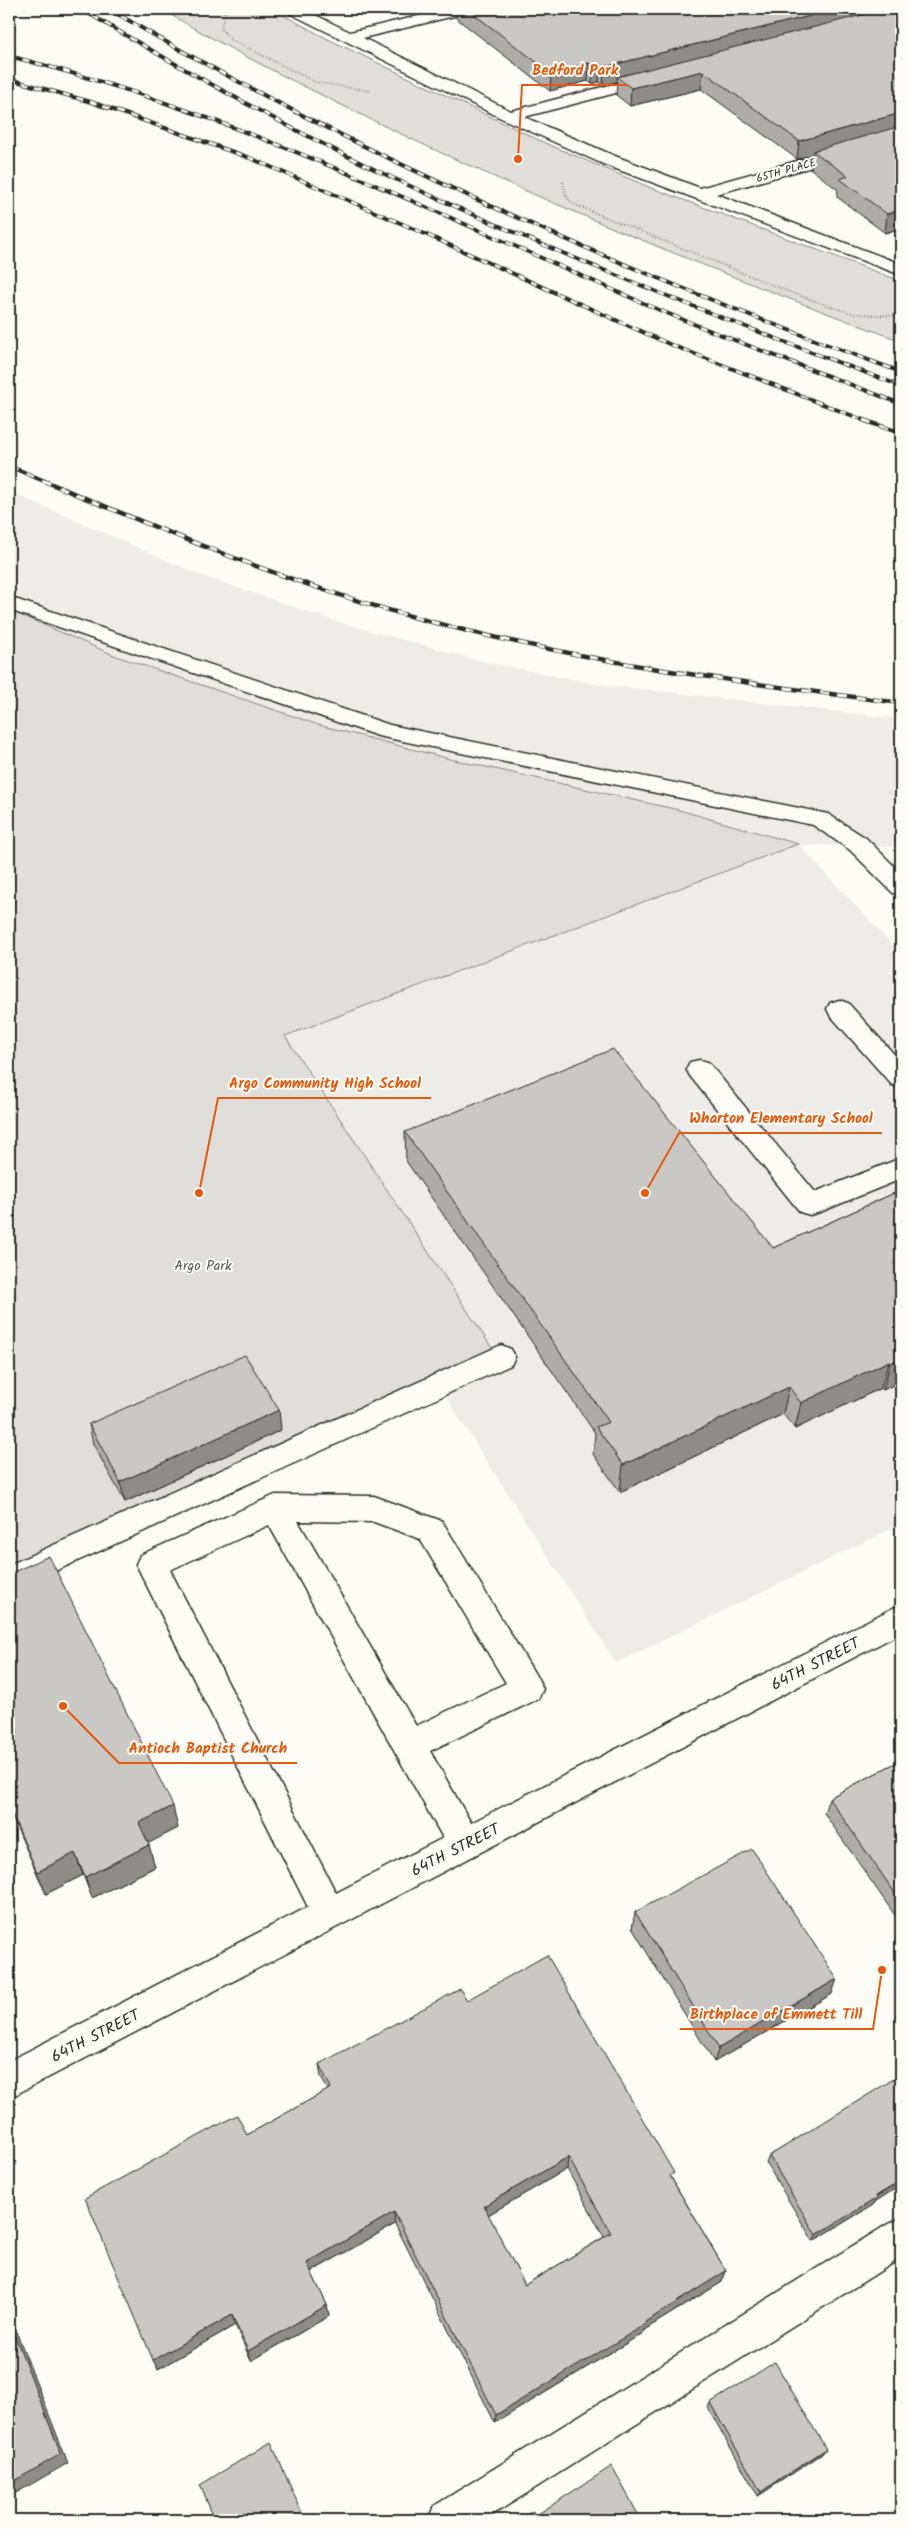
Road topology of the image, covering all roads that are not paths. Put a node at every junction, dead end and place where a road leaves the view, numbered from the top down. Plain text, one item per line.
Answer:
1 (292, 9) edge
2 (466, 9) edge
3 (348, 37) junction
4 (671, 74) edge
5 (508, 116) junction
6 (901, 137) edge
7 (699, 194) junction
8 (901, 270) edge
9 (9, 603) edge
10 (901, 887) edge
11 (839, 1009) dead end
12 (699, 1069) dead end
13 (901, 1078) edge
14 (901, 1168) edge
15 (502, 1357) dead end
16 (275, 1508) junction
17 (9, 1579) edge
18 (901, 1618) edge
19 (409, 1746) junction
20 (465, 1844) junction
21 (329, 1914) junction
22 (9, 2080) edge
23 (901, 2237) edge
24 (448, 2520) edge

1 - 3 street
2 - 3 street
3 - 5 street
4 - 5 street
5 - 7 street
6 - 7 street, 65TH PLACE
7 - 8 street
9 - 10 street
11 - 13 street
12 - 14 street
15 - 17 street
16 - 19 street
16 - 19 street
16 - 21 street
18 - 20 street, 64TH STREET
19 - 20 street
20 - 21 street, 64TH STREET
21 - 22 street, 64TH STREET
23 - 24 street

